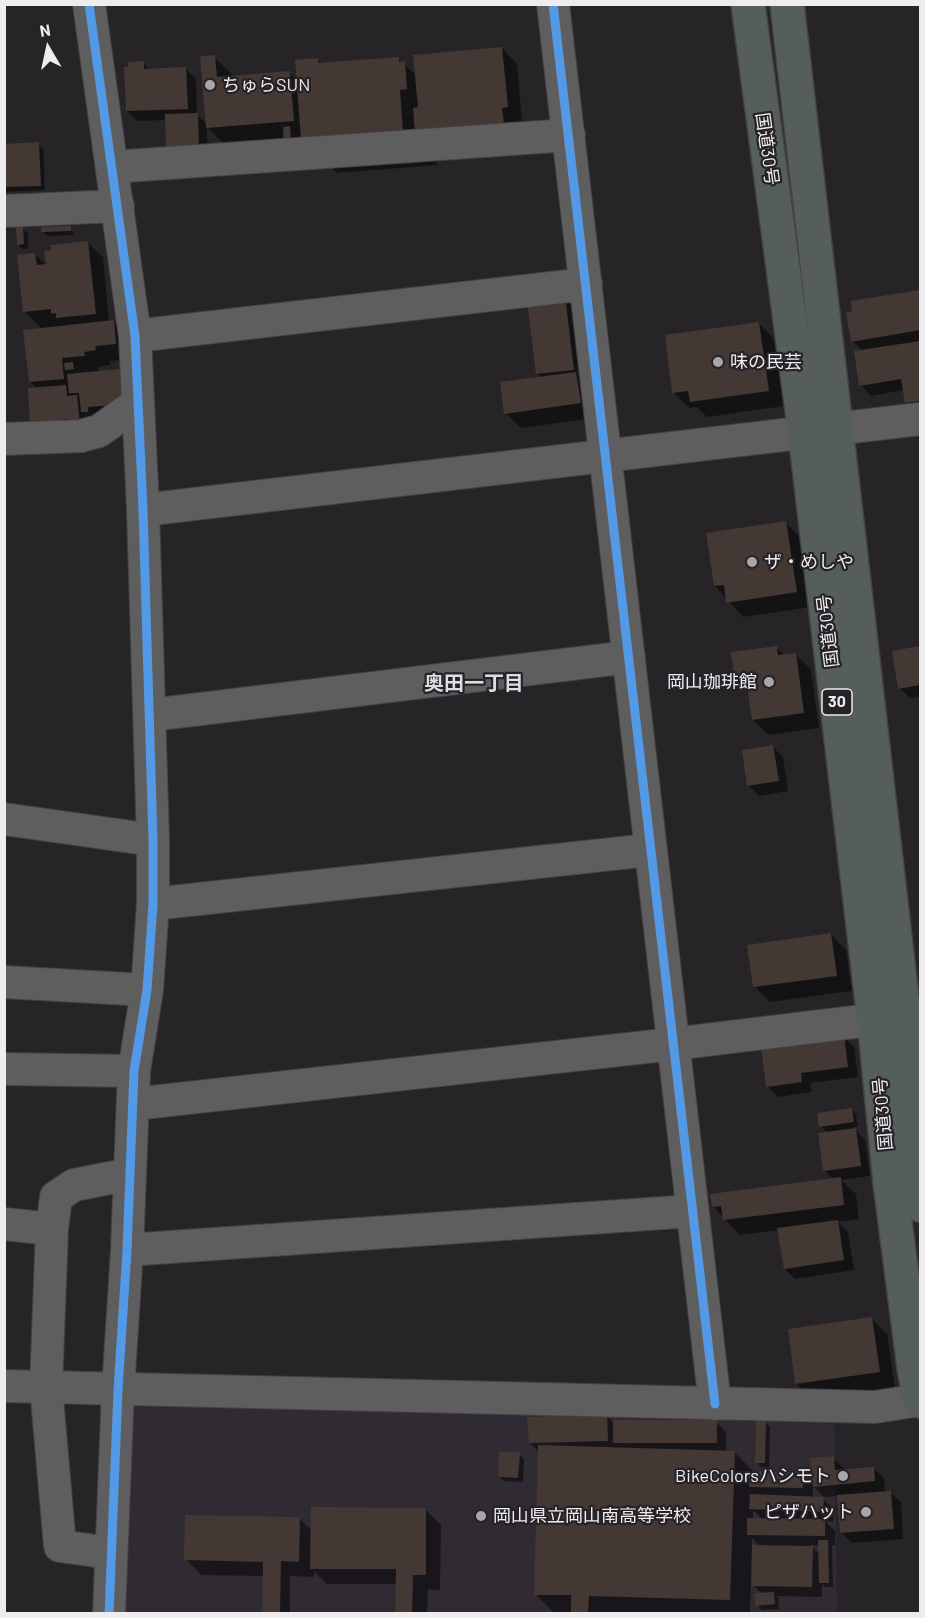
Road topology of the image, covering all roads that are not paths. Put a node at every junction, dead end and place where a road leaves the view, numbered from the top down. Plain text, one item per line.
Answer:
1 (89, 4) edge
2 (553, 4) edge
3 (748, 4) edge
4 (787, 4) edge
5 (569, 135) junction
6 (112, 167) junction
7 (118, 206) junction
8 (4, 212) edge
9 (586, 284) junction
10 (135, 336) junction
11 (138, 403) junction
12 (921, 419) edge
13 (821, 431) junction
14 (4, 439) edge
15 (605, 457) junction
16 (143, 510) junction
17 (628, 657) junction
18 (150, 715) junction
19 (4, 819) edge
20 (153, 840) junction
21 (650, 849) junction
22 (153, 904) junction
23 (4, 982) edge
24 (147, 990) junction
25 (899, 1016) edge
26 (673, 1044) junction
27 (4, 1069) edge
28 (134, 1071) junction
29 (134, 1104) junction
30 (130, 1174) junction
31 (921, 1205) edge
32 (692, 1211) junction
33 (4, 1224) edge
34 (52, 1229) junction
35 (127, 1250) junction
36 (4, 1386) edge
37 (46, 1387) junction
38 (118, 1390) junction
39 (921, 1401) edge
40 (715, 1404) junction
41 (111, 1553) junction
42 (109, 1614) edge

1 - 6 street
2 - 5 street
3 - 13 highway, 国道30号 / 30
4 - 13 highway, 国道30号 / 30
5 - 6 street
5 - 9 street
6 - 7 street
7 - 8 street
7 - 10 street
9 - 10 street
9 - 15 street
10 - 11 street
11 - 14 street
11 - 16 street
12 - 13 street
13 - 15 street
13 - 25 highway, 国道30号 / 30
15 - 16 street
15 - 17 street
16 - 18 street
17 - 18 street
17 - 21 street
18 - 20 street
19 - 20 street
20 - 22 street
21 - 22 street
21 - 26 street
22 - 24 street
23 - 24 street
24 - 28 street
25 - 26 street
25 - 31 highway, 国道30号 / 30
25 - 39 highway, 国道30号 / 30
26 - 29 street
26 - 32 street
27 - 28 street
28 - 29 street
29 - 30 street
30 - 34 street
30 - 35 street
32 - 35 street
32 - 40 street
33 - 34 street
34 - 37 street
35 - 38 street
36 - 37 street
37 - 38 street
37 - 41 street
38 - 40 street
38 - 41 street
39 - 40 street
41 - 42 street

